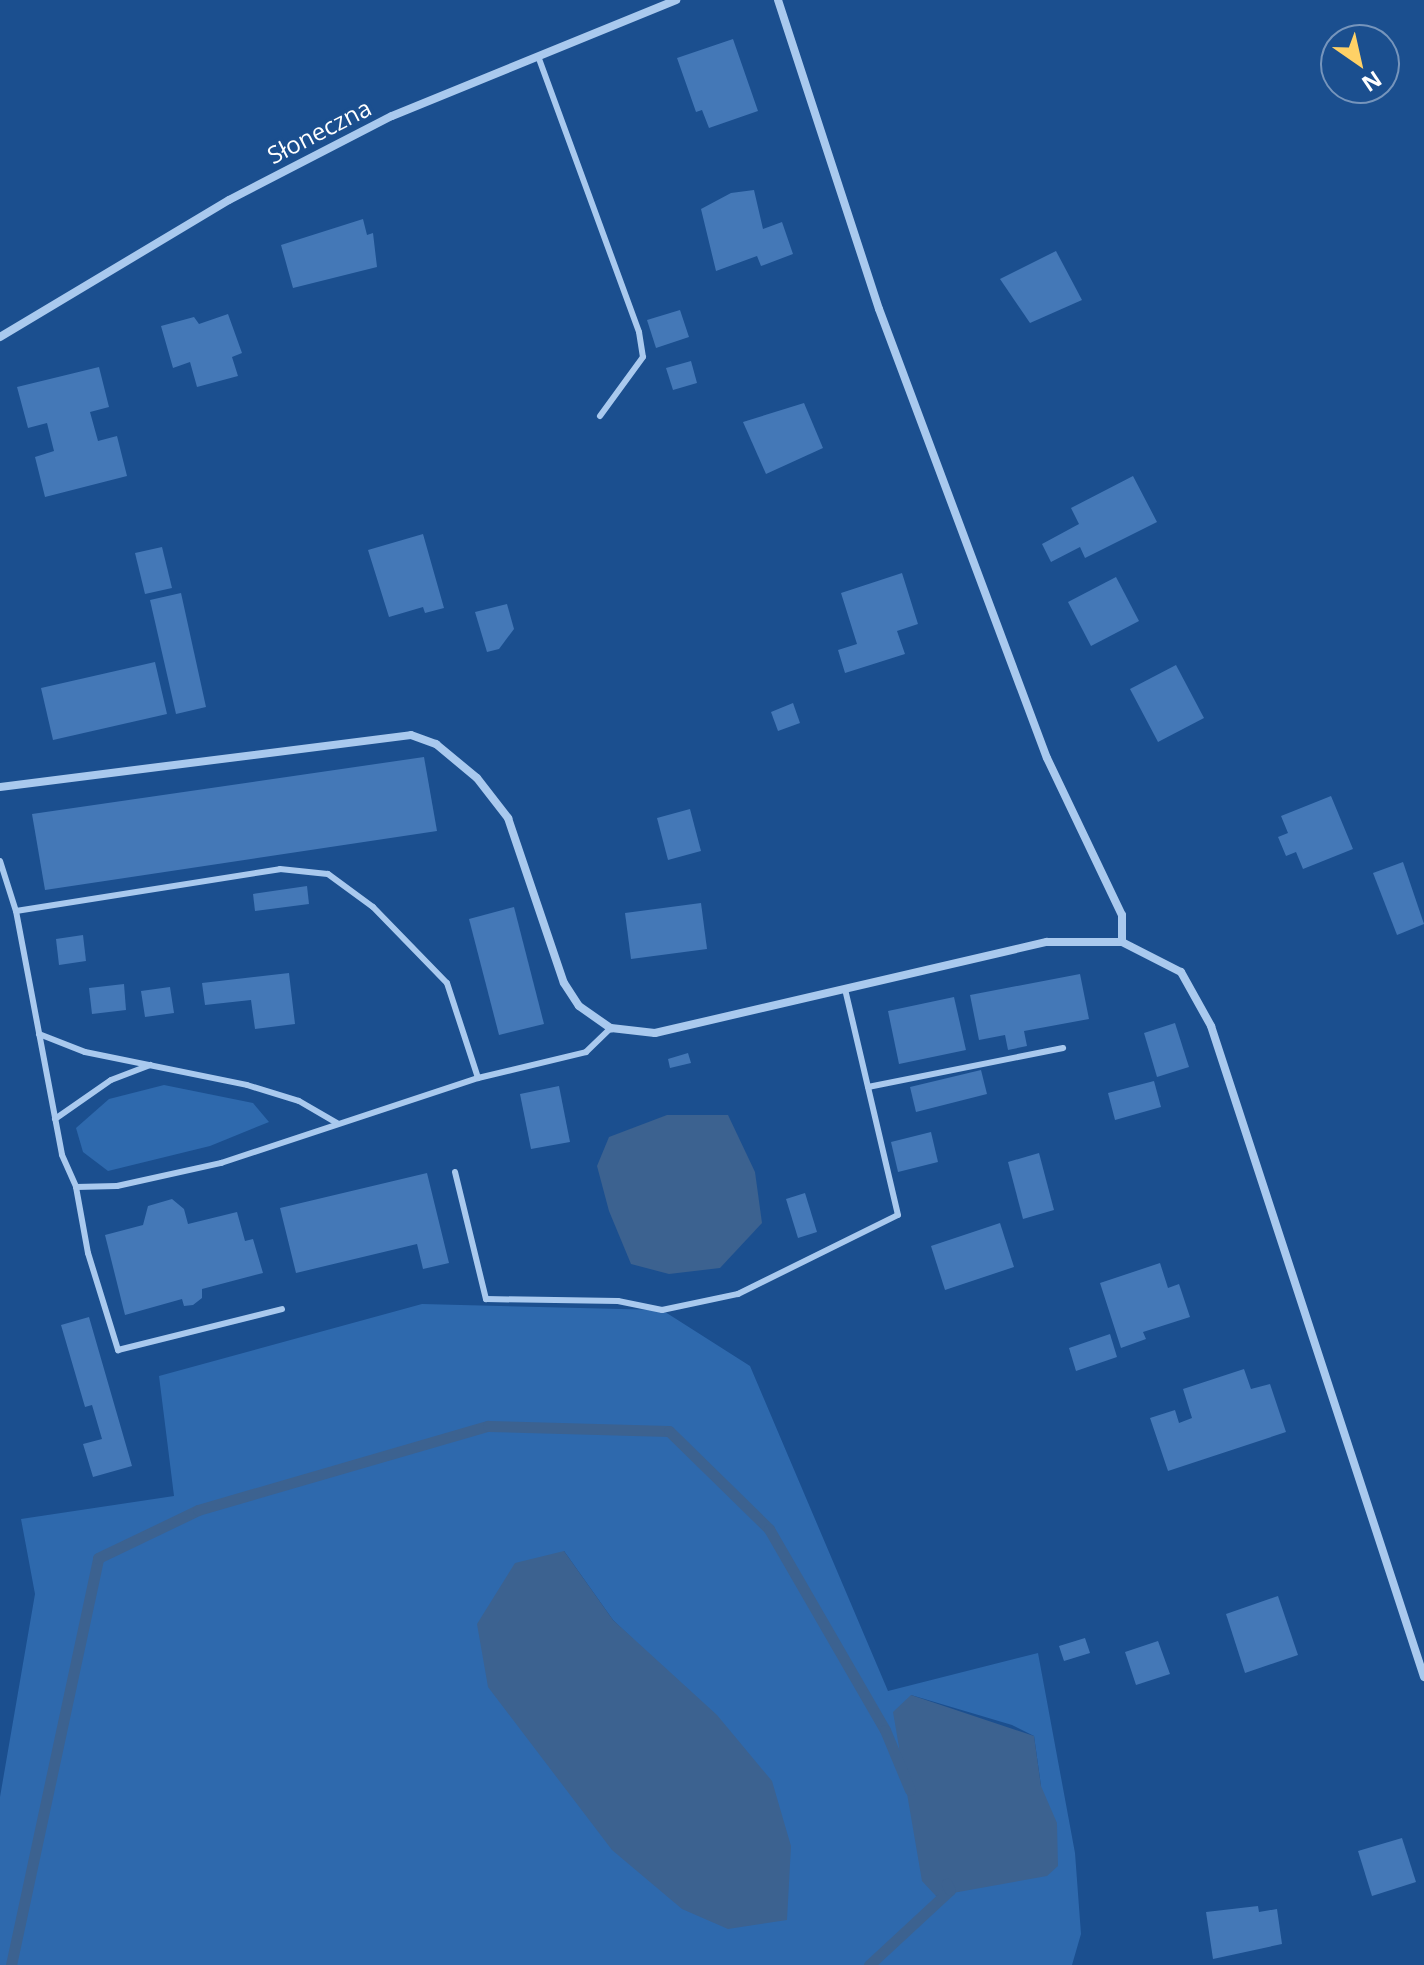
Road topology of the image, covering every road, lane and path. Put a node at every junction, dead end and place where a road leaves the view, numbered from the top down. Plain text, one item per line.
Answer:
1 (676, 0) edge
2 (778, 0) edge
3 (538, 56) junction
4 (0, 337) edge
5 (600, 416) dead end
6 (0, 787) edge
7 (0, 861) edge
8 (16, 911) junction
9 (1122, 942) junction
10 (845, 989) junction
11 (611, 1028) junction
12 (39, 1034) junction
13 (1063, 1048) dead end
14 (153, 1063) junction
15 (478, 1078) junction
16 (868, 1087) junction
17 (55, 1119) junction
18 (337, 1123) junction
19 (455, 1172) dead end
20 (76, 1187) junction
21 (282, 1309) dead end
22 (1424, 1677) edge

1 - 3 street, Słoneczna
2 - 9 street
3 - 4 street, Słoneczna
3 - 5 lane
6 - 11 street
7 - 8 lane
8 - 12 lane
8 - 15 lane
9 - 10 street
9 - 22 street
10 - 11 street
10 - 16 lane
11 - 15 lane
12 - 14 lane
12 - 17 lane
13 - 16 lane
14 - 17 lane
14 - 18 lane
15 - 18 lane
16 - 19 lane
17 - 20 lane
18 - 20 lane
20 - 21 lane

